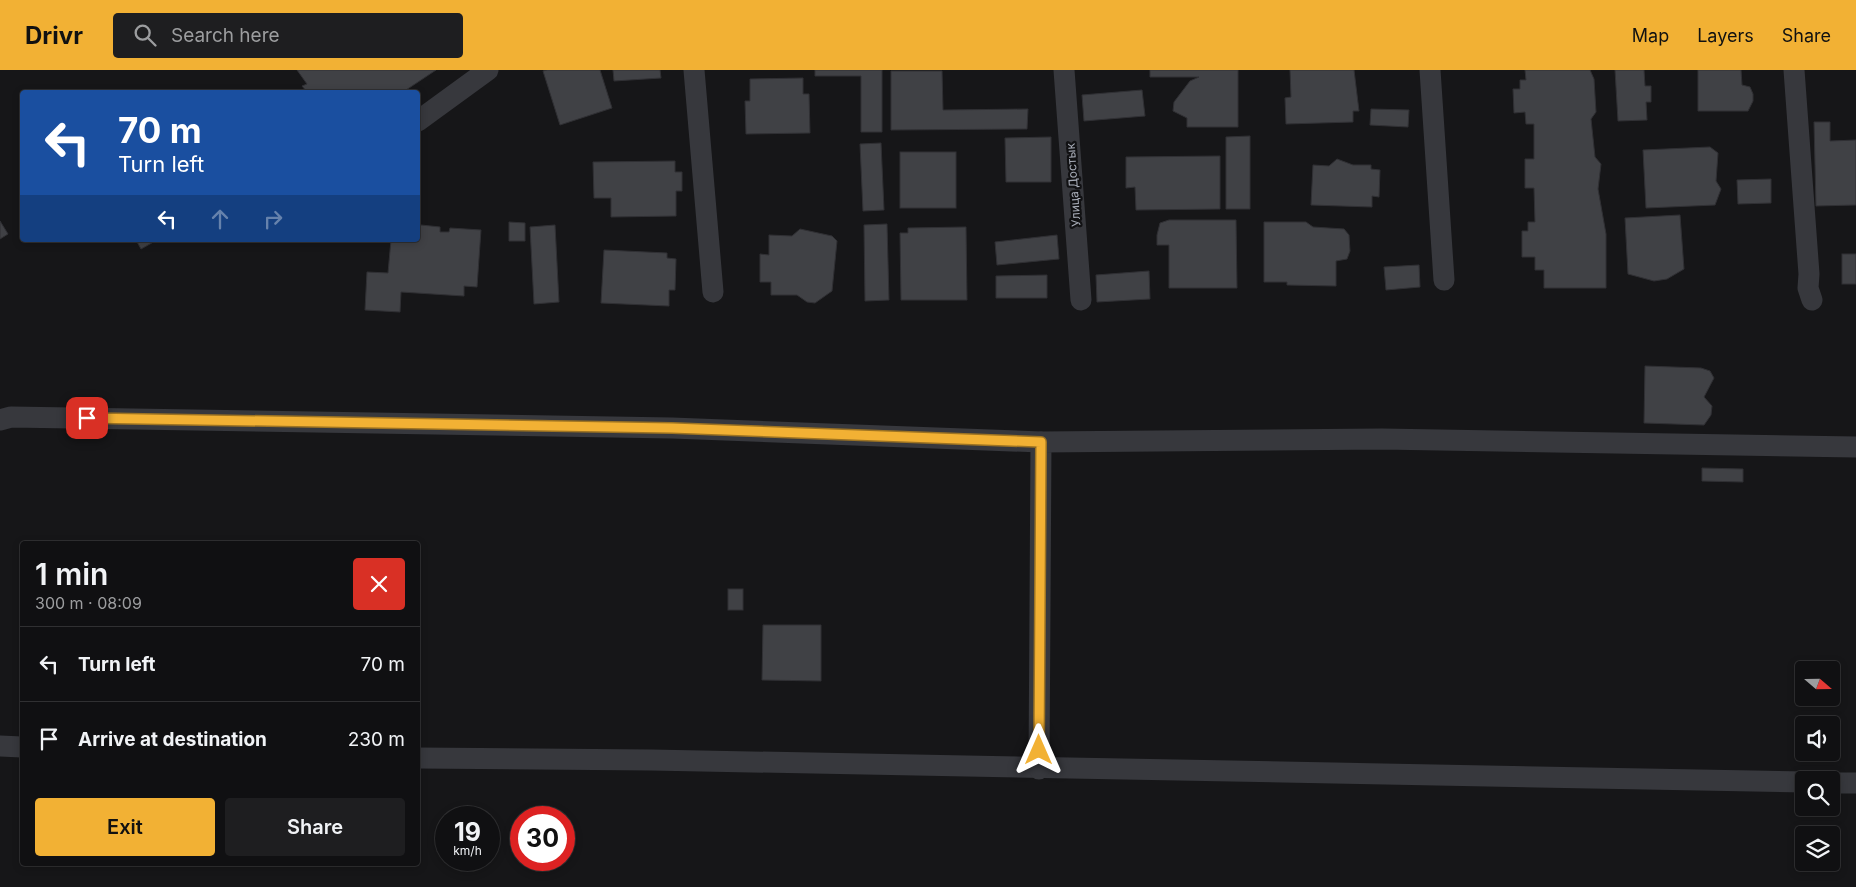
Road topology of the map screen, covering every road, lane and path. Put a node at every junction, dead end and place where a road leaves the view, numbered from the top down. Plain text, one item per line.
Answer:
1 (488, 70) edge
2 (694, 70) edge
3 (1064, 70) edge
4 (1430, 70) edge
5 (1794, 70) edge
6 (420, 120) edge
7 (1444, 280) dead end
8 (713, 292) dead end
9 (1081, 300) dead end
10 (1812, 300) dead end
11 (0, 420) edge
12 (1041, 442) junction
13 (1856, 447) edge
14 (0, 746) edge
15 (20, 747) edge
16 (420, 758) edge
17 (1039, 769) junction
18 (1795, 782) edge
19 (1840, 783) edge
20 (1856, 783) edge

1 - 6 street
2 - 8 street
3 - 9 street, Улица Достык
4 - 7 street
5 - 10 street
11 - 12 street
12 - 13 street
12 - 17 street
14 - 15 street
16 - 17 street
17 - 18 street
19 - 20 street

